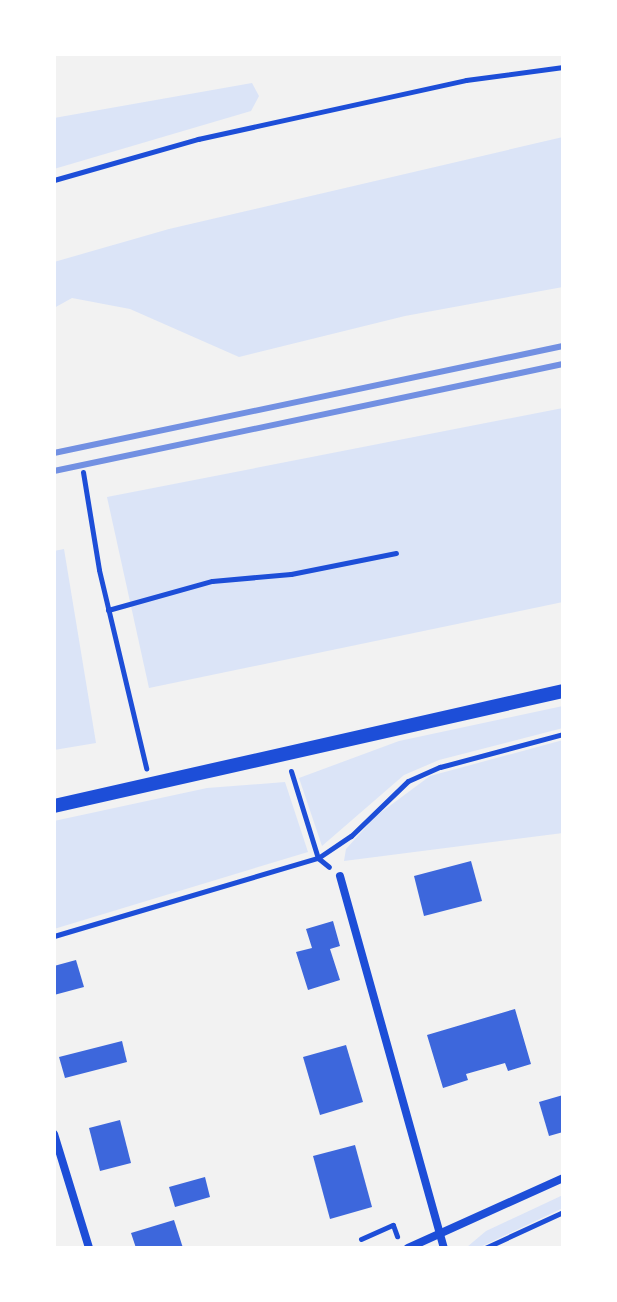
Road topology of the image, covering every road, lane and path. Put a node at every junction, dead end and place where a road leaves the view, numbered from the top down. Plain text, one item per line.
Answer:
1 (563, 67) edge
2 (54, 180) edge
3 (83, 472) dead end
4 (396, 553) dead end
5 (108, 610) junction
6 (563, 691) edge
7 (563, 734) edge
8 (288, 750) junction
9 (149, 783) junction
10 (54, 806) edge
11 (318, 858) junction
12 (340, 876) dead end
13 (54, 936) edge
14 (54, 1134) edge
15 (563, 1178) edge
16 (563, 1212) edge
17 (442, 1231) junction
18 (361, 1239) dead end
19 (89, 1248) edge
20 (405, 1248) edge
21 (444, 1248) edge
22 (485, 1248) edge

1 - 2 lane
3 - 5 path
4 - 5 path
5 - 9 path
6 - 8 street
7 - 11 path
8 - 9 street
8 - 11 path
9 - 10 street
11 - 13 path
12 - 17 street
14 - 19 street
15 - 17 street
16 - 22 path
17 - 20 street
17 - 21 street
18 - 20 path

